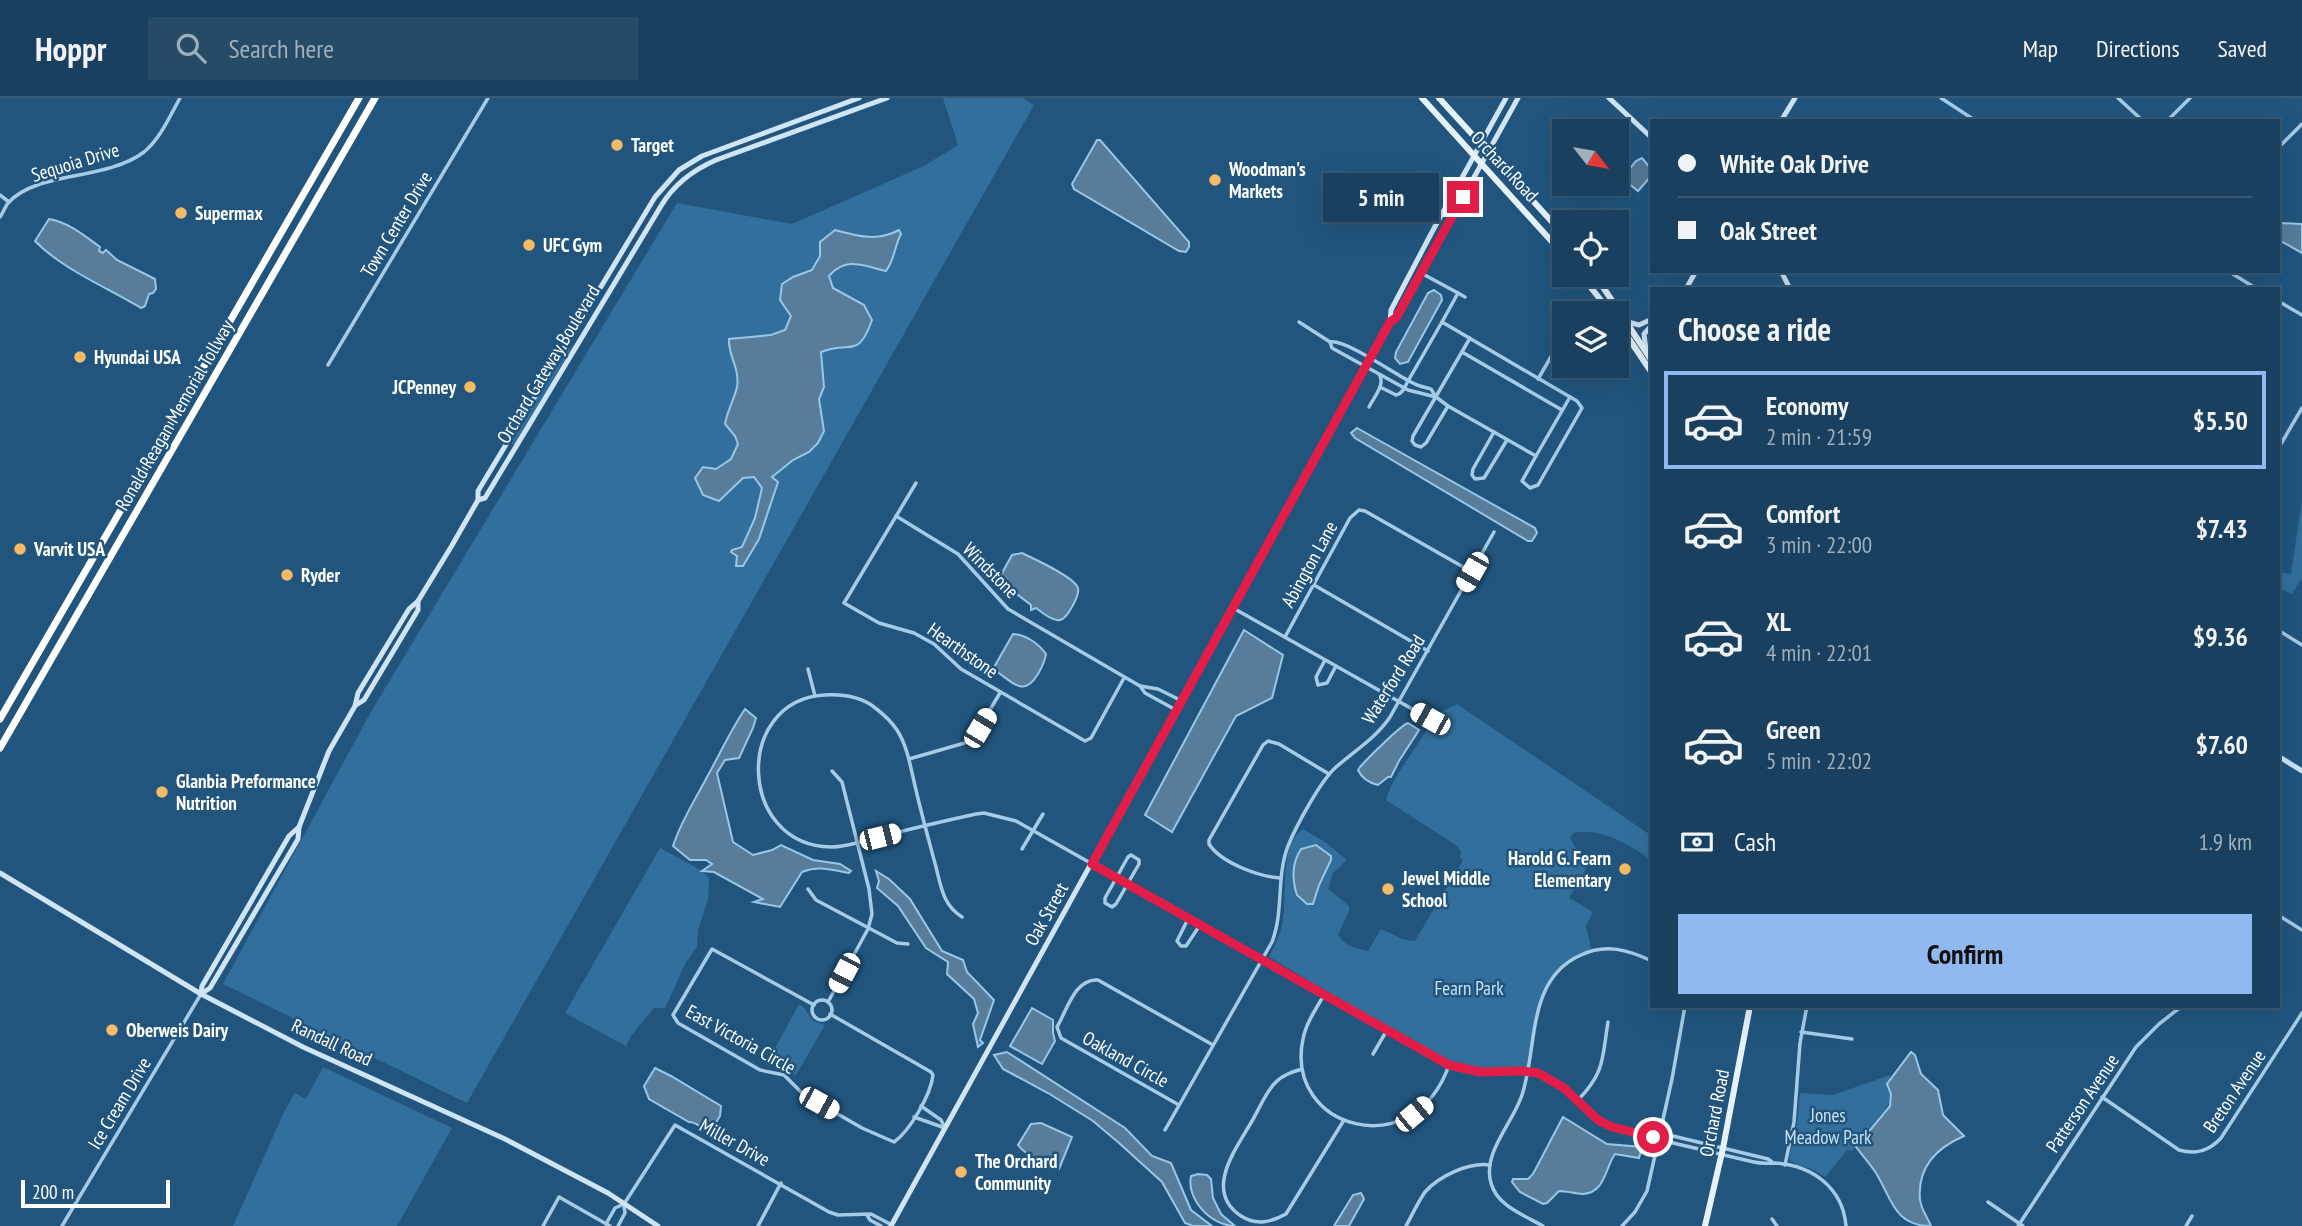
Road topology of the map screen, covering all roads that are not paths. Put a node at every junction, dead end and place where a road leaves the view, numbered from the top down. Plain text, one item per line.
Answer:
1 (180, 98) edge
2 (359, 98) edge
3 (375, 98) edge
4 (488, 98) edge
5 (859, 98) edge
6 (887, 98) edge
7 (1422, 98) edge
8 (1438, 98) edge
9 (1506, 98) edge
10 (1518, 98) edge
11 (1609, 98) edge
12 (1795, 98) edge
13 (1941, 98) edge
14 (2118, 98) edge
15 (2190, 98) edge
16 (1783, 119) edge
17 (1973, 119) edge
18 (2141, 119) edge
19 (2169, 119) edge
20 (2302, 124) edge
21 (1650, 136) edge
22 (1481, 144) junction
23 (2280, 146) edge
24 (1488, 152) junction
25 (1474, 155) junction
26 (1482, 164) junction
27 (0, 195) edge
28 (9, 202) junction
29 (0, 217) edge
30 (1552, 222) edge
31 (1552, 242) edge
32 (1421, 273) junction
33 (2231, 273) edge
34 (1590, 287) edge
35 (2254, 287) edge
36 (1458, 293) junction
37 (1465, 297) dead end
38 (1602, 301) edge
39 (2280, 302) edge
40 (2302, 316) edge
41 (1650, 321) edge
42 (1299, 322) dead end
43 (1390, 322) junction
44 (1442, 322) junction
45 (1629, 322) edge
46 (1629, 324) edge
47 (1650, 327) edge
48 (1470, 338) junction
49 (1629, 339) edge
50 (1330, 342) junction
51 (1646, 350) junction
52 (1462, 352) junction
53 (1552, 355) edge
54 (1650, 357) edge
55 (1370, 359) junction
56 (328, 365) dead end
57 (1366, 366) junction
58 (1650, 370) edge
59 (1378, 372) junction
60 (1538, 379) junction
61 (1409, 381) junction
62 (1417, 386) junction
63 (1380, 387) junction
64 (1405, 387) junction
65 (1416, 393) junction
66 (1436, 397) junction
67 (1570, 397) junction
68 (1448, 405) junction
69 (1368, 407) dead end
70 (2302, 408) edge
71 (1562, 410) junction
72 (1494, 432) junction
73 (1507, 440) junction
74 (2280, 446) edge
75 (1536, 456) junction
76 (916, 483) dead end
77 (478, 500) junction
78 (896, 516) junction
79 (1494, 532) dead end
80 (1472, 572) junction
81 (1314, 585) junction
82 (1233, 608) junction
83 (2280, 632) edge
84 (1285, 636) junction
85 (2302, 645) edge
86 (1428, 651) junction
87 (1325, 660) junction
88 (1336, 667) junction
89 (808, 669) dead end
90 (1124, 678) junction
91 (1140, 686) junction
92 (1000, 693) junction
93 (815, 696) junction
94 (1181, 701) junction
95 (1399, 701) junction
96 (1176, 710) junction
97 (0, 719) edge
98 (1437, 723) dead end
99 (0, 748) edge
100 (2280, 757) edge
101 (909, 759) junction
102 (832, 771) dead end
103 (2302, 771) edge
104 (1329, 774) junction
105 (1043, 814) dead end
106 (925, 826) junction
107 (1033, 830) junction
108 (857, 842) junction
109 (1022, 849) dead end
110 (1092, 864) junction
111 (0, 873) edge
112 (1116, 877) junction
113 (1281, 878) junction
114 (1128, 884) junction
115 (808, 889) dead end
116 (962, 916) dead end
117 (2280, 916) edge
118 (1189, 918) junction
119 (1200, 925) junction
120 (868, 929) junction
121 (2302, 930) edge
122 (908, 944) dead end
123 (1262, 960) junction
124 (1650, 960) edge
125 (201, 994) junction
126 (1324, 995) junction
127 (828, 1002) junction
128 (814, 1005) junction
129 (1685, 1008) edge
130 (1750, 1008) edge
131 (1807, 1008) edge
132 (2180, 1008) edge
133 (2302, 1013) edge
134 (830, 1014) junction
135 (1608, 1022) dead end
136 (1387, 1030) junction
137 (1801, 1032) junction
138 (1852, 1039) dead end
139 (1213, 1045) junction
140 (1373, 1054) dead end
141 (1449, 1065) junction
142 (1302, 1069) junction
143 (1528, 1071) junction
144 (2102, 1097) junction
145 (1577, 1101) junction
146 (1179, 1105) junction
147 (921, 1106) junction
148 (914, 1116) junction
149 (1344, 1120) junction
150 (945, 1128) junction
151 (1165, 1130) dead end
152 (1660, 1138) junction
153 (1723, 1151) junction
154 (1490, 1165) junction
155 (1785, 1165) junction
156 (781, 1183) junction
157 (1988, 1202) dead end
158 (624, 1204) junction
159 (867, 1214) junction
160 (2192, 1216) dead end
161 (1772, 1219) dead end
162 (608, 1225) edge
163 (2020, 1225) edge
164 (62, 1226) edge
165 (543, 1226) edge
166 (618, 1226) edge
167 (658, 1226) edge
168 (758, 1226) edge
169 (881, 1226) edge
170 (892, 1226) edge
171 (1406, 1226) edge
172 (1543, 1226) edge
173 (1622, 1226) edge
174 (1705, 1226) edge
175 (1777, 1226) edge
176 (1846, 1226) edge
177 (2186, 1226) edge

1 - 28 street, Sequoia Drive
2 - 97 highway, Ronald Reagan Memorial Tollway
3 - 99 highway, Ronald Reagan Memorial Tollway
4 - 56 street, Town Center Drive
5 - 77 street, Orchard Gateway Boulevard
6 - 77 street, Orchard Gateway Boulevard
7 - 25 main road, Orchard Road
8 - 22 main road, Orchard Road
9 - 22 street, Oak Street
10 - 24 street, Oak Street
11 - 21 street
12 - 16 street
13 - 17 street
14 - 18 street
15 - 19 street
20 - 23 street
22 - 24 main road, Orchard Road
22 - 25 street, Oak Street
24 - 26 street, Oak Street
24 - 30 main road, Orchard Road
25 - 26 main road, Orchard Road
25 - 43 street, Oak Street
26 - 31 main road, Orchard Road
26 - 32 street, Oak Street
27 - 28 street
28 - 29 street
32 - 36 street
32 - 43 street, Oak Street
33 - 35 street
34 - 38 main road
36 - 37 street
36 - 44 street
39 - 40 street
41 - 45 street
42 - 50 street
43 - 55 street, Oak Street
44 - 48 street
44 - 61 street
46 - 51 main road
47 - 51 street
48 - 52 street
48 - 60 street
49 - 58 main road
50 - 55 street
50 - 57 street
51 - 54 main road
52 - 66 street
52 - 71 street
53 - 60 street
55 - 57 street, Oak Street
55 - 61 street
57 - 59 street
57 - 82 street, Oak Street
59 - 63 street
59 - 64 street
60 - 67 street
61 - 62 street
61 - 64 street
62 - 65 street
62 - 66 street
63 - 64 street
63 - 69 street
64 - 65 street
65 - 66 street
66 - 68 street
66 - 68 street
67 - 71 street
67 - 75 street
68 - 72 street
70 - 74 street
71 - 75 street
72 - 73 street
72 - 73 street
73 - 75 street
76 - 78 street
77 - 125 street, Orchard Gateway Boulevard
78 - 90 street, Windstone
78 - 92 street, Hearthstone
79 - 80 street, Waterford Road
80 - 81 street, Abington Lane
80 - 86 street, Waterford Road
81 - 84 street, Abington Lane
81 - 86 street
82 - 84 street
82 - 94 street, Oak Street
83 - 85 street
84 - 87 street
86 - 95 street, Waterford Road
87 - 88 street
87 - 88 street
88 - 95 street
89 - 93 street
90 - 91 street, Windstone
90 - 92 street, Hearthstone
91 - 94 street, Windstone
91 - 96 street, Windstone
92 - 101 street
93 - 101 street
93 - 108 street
94 - 96 street, Oak Street
95 - 98 street
95 - 104 street, Waterford Road
96 - 110 street, Oak Street
100 - 103 street
101 - 106 street
102 - 108 street
104 - 113 street, Waterford Road
104 - 113 street
105 - 107 street
106 - 107 street
106 - 108 street
106 - 116 street
107 - 109 street
107 - 110 street
108 - 120 street
110 - 112 street
110 - 150 street, Oak Street
111 - 125 street, Randall Road
112 - 114 street
112 - 114 street
112 - 114 street
113 - 123 street, Waterford Road
114 - 118 street
115 - 120 street
117 - 121 street
118 - 119 street
118 - 119 street
119 - 123 street
120 - 122 street
120 - 127 street
123 - 126 street
123 - 139 street, Waterford Road
124 - 143 street
125 - 158 street, Randall Road
125 - 164 street, Ice Cream Drive
126 - 136 street
126 - 142 street
127 - 128 street
127 - 134 street
128 - 134 street
128 - 148 street, East Victoria Circle
129 - 152 street
130 - 153 main road, Orchard Road
131 - 137 street
132 - 144 street, Patterson Avenue
133 - 144 street, Breton Avenue
134 - 147 street, East Victoria Circle
135 - 145 street
136 - 140 street
136 - 141 street
137 - 138 street
137 - 155 street
139 - 146 street, Waterford Road
139 - 146 street, Oakland Circle
141 - 143 street
141 - 149 street
142 - 149 street
142 - 149 street
143 - 145 street
143 - 154 street
144 - 163 street, Patterson Avenue
145 - 152 street
146 - 151 street, Waterford Road
147 - 148 street, East Victoria Circle
147 - 150 street
148 - 150 street
150 - 170 street, Oak Street
152 - 153 street
152 - 173 street
153 - 155 street
153 - 174 main road, Orchard Road
154 - 171 street
154 - 172 street
155 - 176 street
156 - 158 street, Miller Drive
156 - 159 street, Miller Drive
156 - 168 street
157 - 163 street
158 - 162 street
158 - 166 street
158 - 167 street, Randall Road
159 - 169 street
159 - 170 street, Miller Drive
160 - 177 street
161 - 175 street
162 - 165 street

